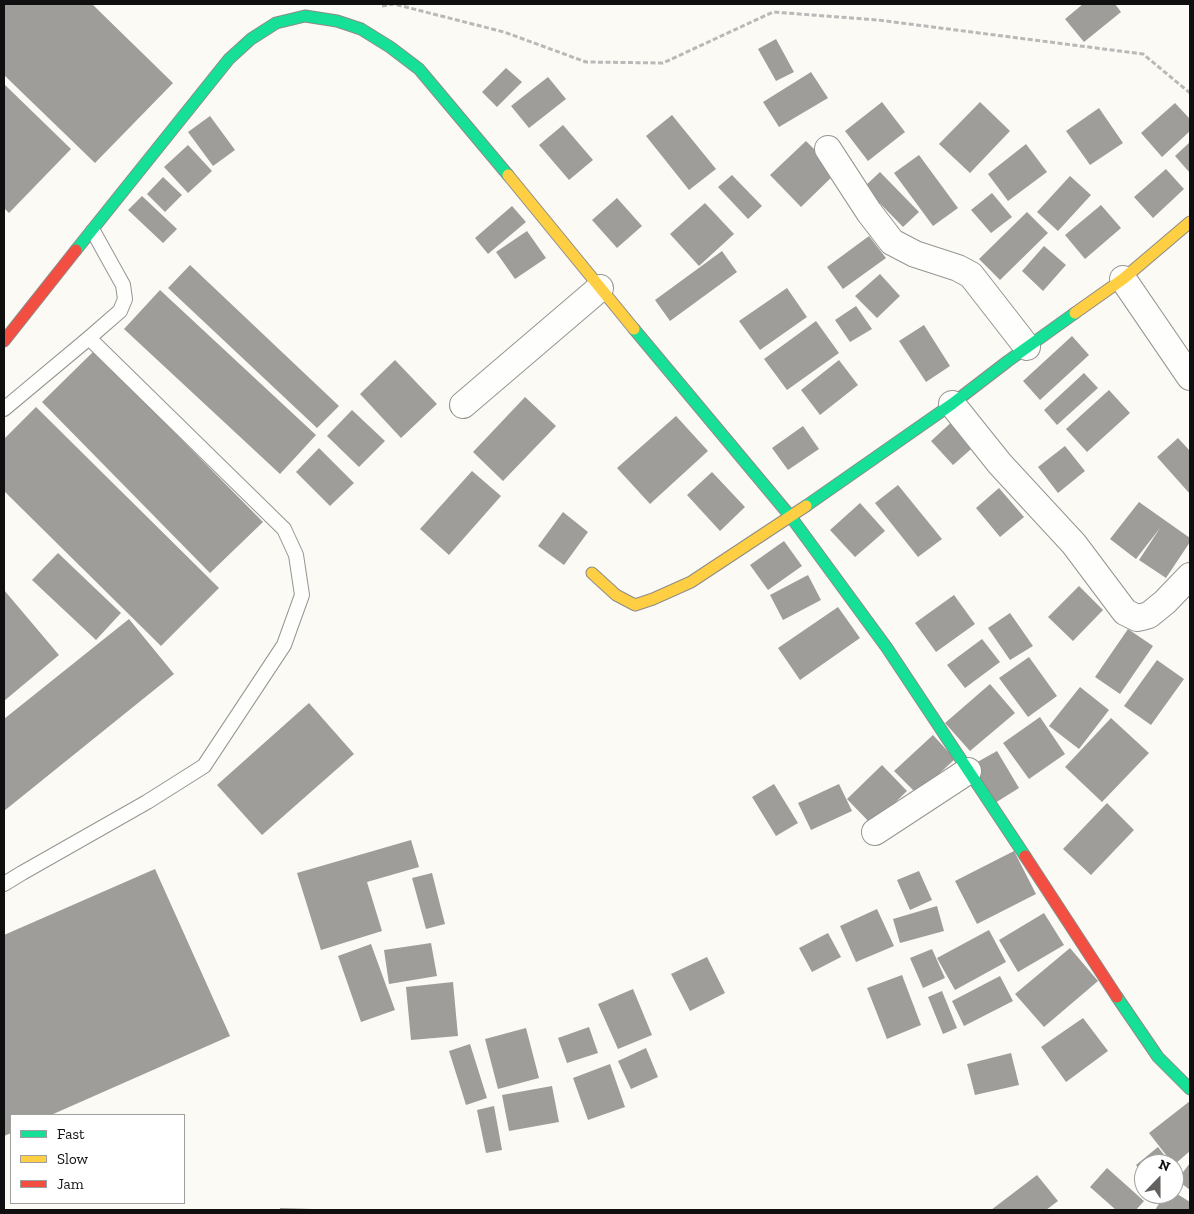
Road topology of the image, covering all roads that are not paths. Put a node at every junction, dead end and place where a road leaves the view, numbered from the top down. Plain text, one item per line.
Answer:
1 (828, 149) dead end
2 (1190, 222) edge
3 (92, 231) junction
4 (1123, 279) junction
5 (600, 288) junction
6 (90, 338) junction
7 (4, 341) edge
8 (1027, 347) junction
9 (1190, 377) edge
10 (952, 404) junction
11 (463, 405) dead end
12 (4, 409) edge
13 (791, 517) junction
14 (592, 573) dead end
15 (1190, 576) edge
16 (968, 771) junction
17 (876, 832) dead end
18 (4, 884) edge
19 (1190, 1089) edge

1 - 8 street
2 - 4 street
3 - 5 street
3 - 6 lane
3 - 7 street
4 - 8 street
4 - 9 street
5 - 11 street
5 - 13 street
6 - 12 lane
6 - 18 lane
8 - 10 street
10 - 13 street
10 - 15 street
13 - 14 street
13 - 16 street
16 - 17 street
16 - 19 street

